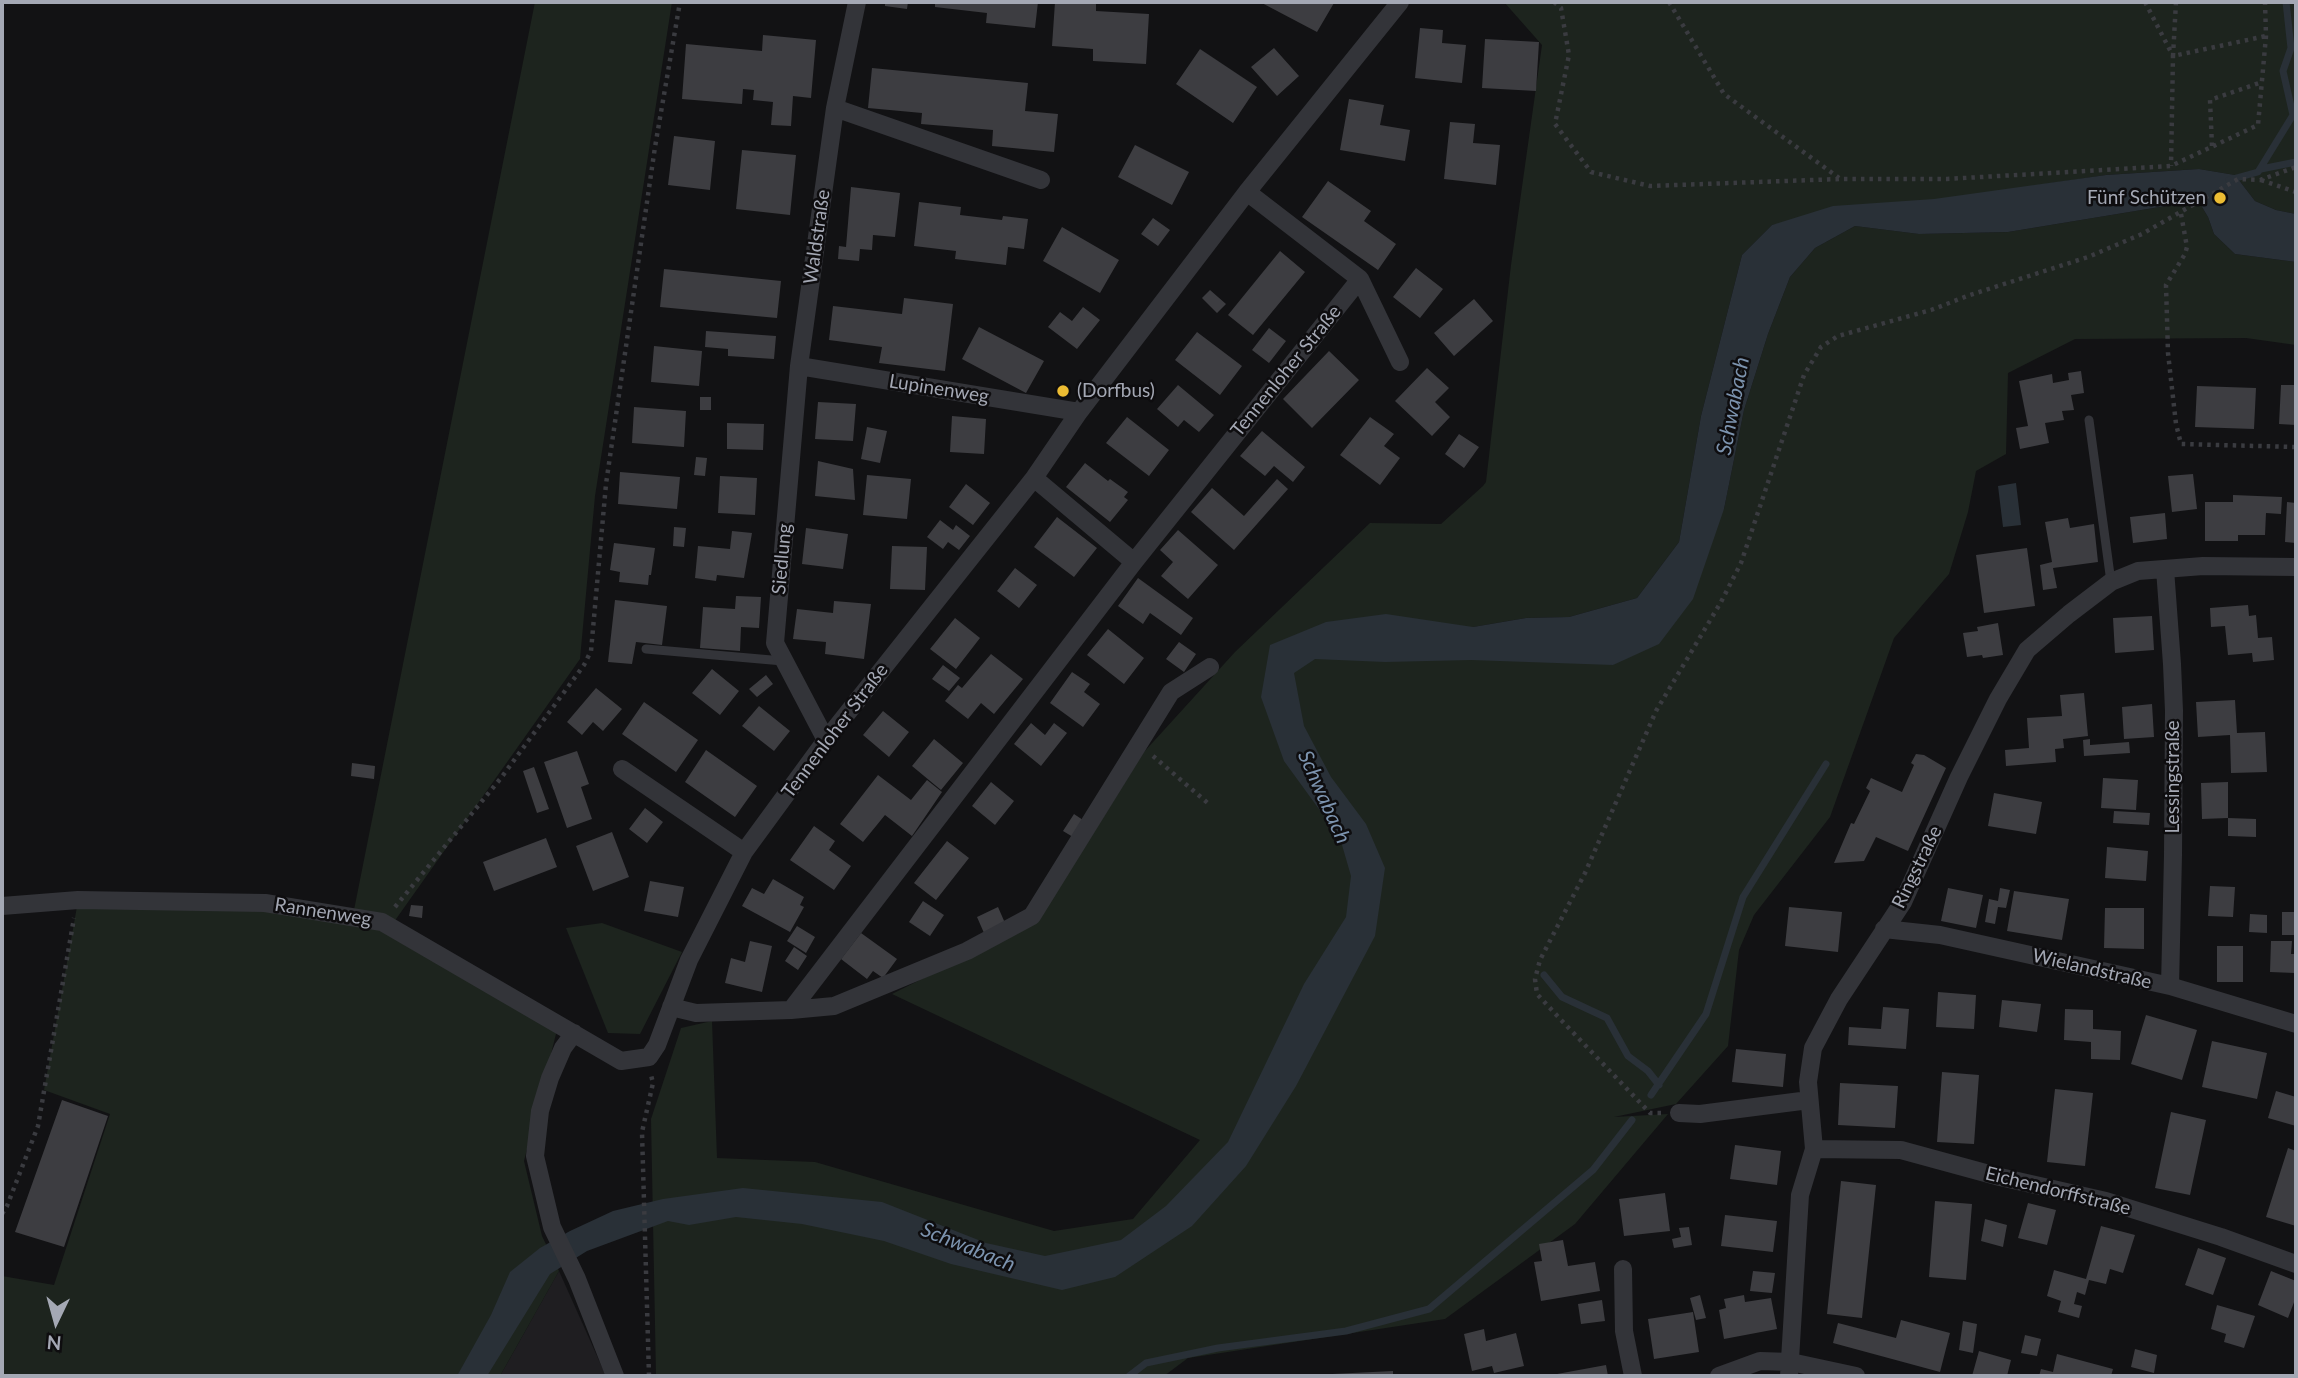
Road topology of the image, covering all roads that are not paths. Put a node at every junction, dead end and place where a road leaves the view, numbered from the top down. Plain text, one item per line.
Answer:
1 (857, 2) edge
2 (1400, 2) edge
3 (835, 108) junction
4 (1041, 180) dead end
5 (1247, 192) junction
6 (1360, 279) junction
7 (1400, 362) dead end
8 (799, 366) junction
9 (1079, 412) junction
10 (2089, 420) dead end
11 (1034, 478) junction
12 (1134, 562) junction
13 (2296, 567) edge
14 (2165, 569) junction
15 (2111, 582) junction
16 (646, 649) dead end
17 (785, 661) junction
18 (1210, 667) dead end
19 (826, 740) junction
20 (622, 769) dead end
21 (744, 852) junction
22 (2, 906) edge
23 (1884, 929) junction
24 (2170, 986) junction
25 (671, 1007) junction
26 (791, 1010) junction
27 (2296, 1024) edge
28 (574, 1033) junction
29 (649, 1057) joint
30 (1809, 1100) junction
31 (1679, 1113) road end
32 (1814, 1149) junction
33 (2296, 1264) edge
34 (1623, 1269) dead end
35 (1790, 1369) edge
36 (615, 1376) edge
37 (1633, 1376) edge
38 (1719, 1376) edge
39 (1856, 1376) edge

1 - 3 street, Waldstraße
2 - 5 street, Tennenloher Straße
3 - 4 street
3 - 8 street, Waldstraße
5 - 6 street, Tennenloher Straße
5 - 9 street, Tennenloher Straße
6 - 7 street, Tennenloher Straße
6 - 12 street, Tennenloher Straße
8 - 9 street, Lupinenweg
8 - 17 street, Siedlung
9 - 11 street, Tennenloher Straße
10 - 15 lane
11 - 12 street
11 - 19 street, Tennenloher Straße
12 - 26 street, Tennenloher Straße
13 - 14 street, Ringstraße
14 - 15 street, Ringstraße
14 - 24 street, Lessingstraße
15 - 23 street, Ringstraße
16 - 17 lane
17 - 19 street, Siedlung
18 - 26 street
19 - 21 street, Tennenloher Straße
20 - 21 street
21 - 25 street, Tennenloher Straße
22 - 28 street, Rannenweg
23 - 24 street, Wielandstraße
23 - 30 street, Ringstraße
24 - 27 street, Wielandstraße
25 - 26 street
25 - 29 street, Tennenloher Straße
28 - 29 street, Rannenweg
28 - 36 street
30 - 31 street
30 - 32 street, Ringstraße
32 - 33 street, Eichendorffstraße
32 - 35 street, Ringstraße
34 - 37 street
35 - 38 street
35 - 39 street

